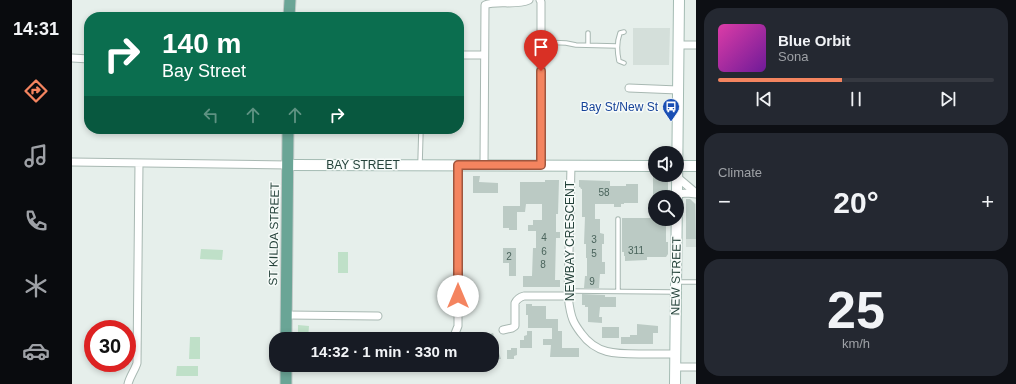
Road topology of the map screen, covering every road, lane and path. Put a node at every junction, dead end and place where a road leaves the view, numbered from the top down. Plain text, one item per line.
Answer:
1 (290, 0) edge
2 (529, 0) edge
3 (540, 0) edge
4 (679, 0) edge
5 (289, 12) edge
6 (624, 32) dead end
7 (588, 33) dead end
8 (541, 42) junction
9 (588, 45) junction
10 (679, 45) junction
11 (696, 45) edge
12 (618, 46) junction
13 (464, 55) edge
14 (484, 55) junction
15 (72, 58) edge
16 (84, 58) edge
17 (624, 63) dead end
18 (629, 88) dead end
19 (678, 90) junction
20 (288, 134) edge
21 (421, 134) edge
22 (677, 146) edge
23 (72, 162) edge
24 (139, 163) junction
25 (288, 165) junction
26 (420, 165) junction
27 (458, 165) junction
28 (484, 165) junction
29 (541, 165) junction
30 (571, 165) junction
31 (648, 166) edge
32 (684, 166) edge
33 (696, 166) edge
34 (684, 182) edge
35 (684, 193) edge
36 (696, 194) edge
37 (618, 219) dead end
38 (677, 226) edge
39 (696, 282) edge
40 (676, 287) junction
41 (618, 291) junction
42 (568, 293) junction
43 (286, 315) junction
44 (378, 316) dead end
45 (503, 330) dead end
46 (286, 332) edge
47 (456, 332) edge
48 (676, 354) junction
49 (675, 367) junction
50 (696, 367) edge
51 (286, 372) edge
52 (128, 384) edge
53 (286, 384) edge
54 (675, 384) edge

1 - 5 main road
2 - 14 street
3 - 8 street
4 - 10 street, NEW STREET
6 - 12 lane
7 - 9 lane
8 - 9 lane
8 - 29 street
9 - 12 lane
10 - 11 street
10 - 19 street, NEW STREET
12 - 17 lane
13 - 14 street
14 - 28 street
15 - 16 street
18 - 19 street
19 - 22 street, NEW STREET
20 - 25 main road, ST KILDA STREET
21 - 26 lane
23 - 24 street, BAY STREET
24 - 25 street, BAY STREET
24 - 52 street
25 - 26 street, BAY STREET
25 - 43 main road, ST KILDA STREET
26 - 27 street, BAY STREET
27 - 28 street, BAY STREET
27 - 47 street
28 - 29 street, BAY STREET
29 - 30 street, BAY STREET
30 - 31 street, BAY STREET
30 - 42 street, NEWBAY CRESCENT
32 - 33 street
34 - 36 street
35 - 36 street
37 - 41 lane
38 - 40 street, NEW STREET
39 - 40 lane
40 - 41 lane
40 - 48 street, NEW STREET
41 - 42 lane
42 - 45 street
42 - 48 street, NEWBAY CRESCENT
43 - 44 street
43 - 46 main road, ST KILDA STREET
48 - 49 street, NEW STREET
49 - 50 street
49 - 54 street, NEW STREET
51 - 53 main road

